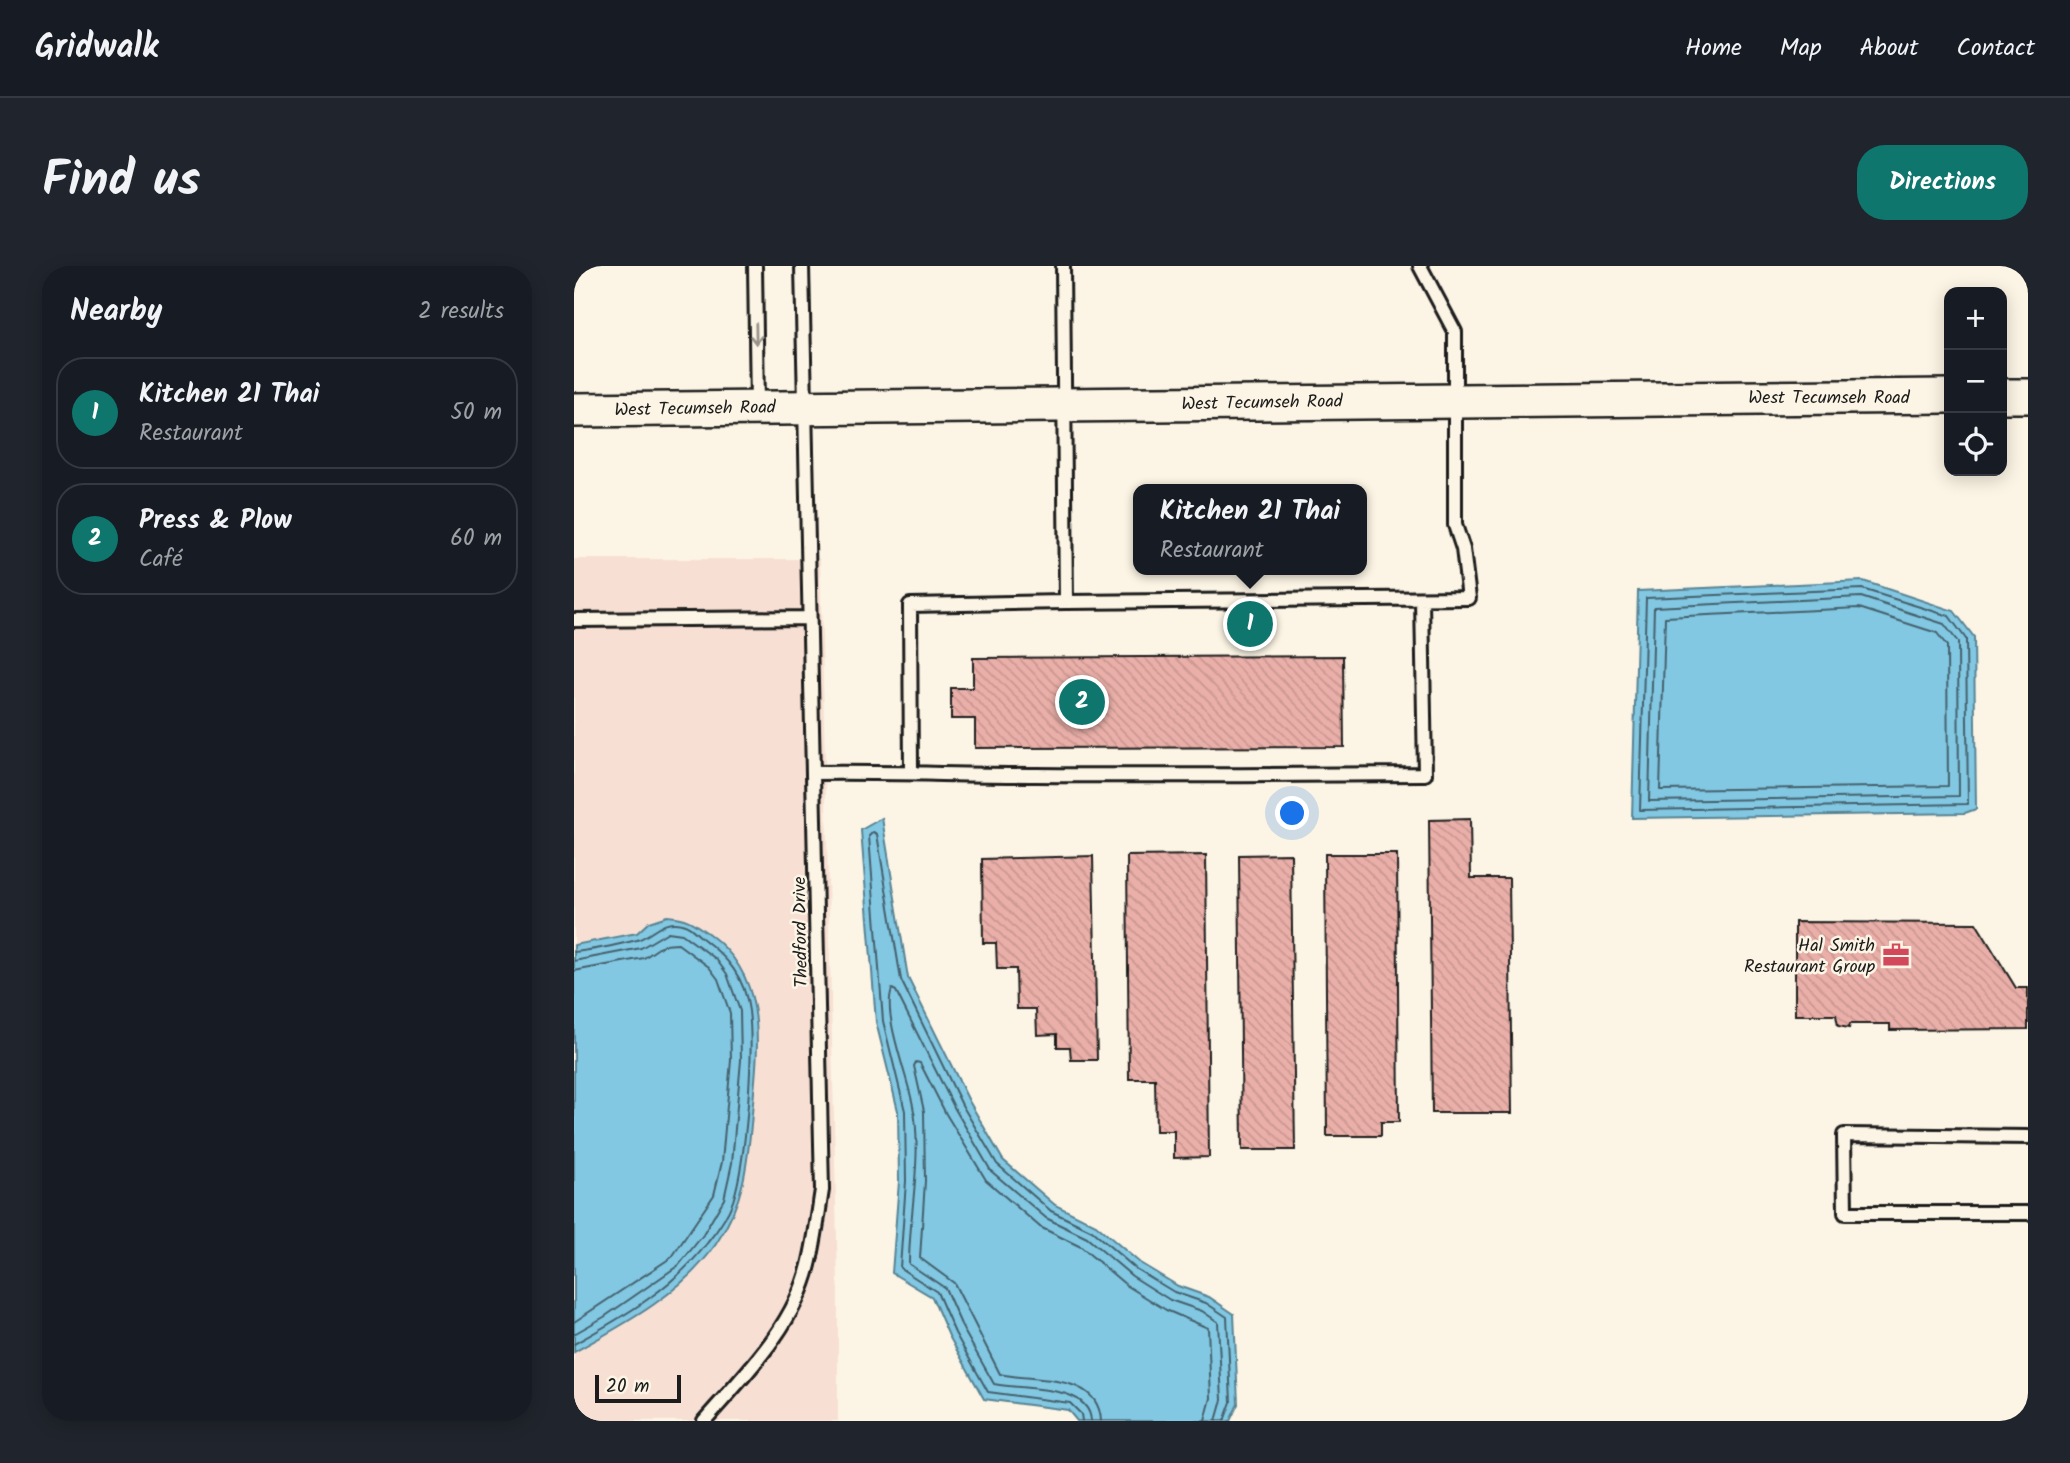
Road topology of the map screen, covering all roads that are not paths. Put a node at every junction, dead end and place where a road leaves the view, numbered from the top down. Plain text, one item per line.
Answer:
1 (755, 266) edge
2 (802, 266) edge
3 (1063, 266) edge
4 (1420, 266) edge
5 (1944, 396) edge
6 (2007, 396) edge
7 (2028, 396) edge
8 (1457, 400) junction
9 (1064, 404) junction
10 (804, 406) junction
11 (757, 407) junction
12 (574, 410) edge
13 (1422, 599) junction
14 (1066, 602) junction
15 (809, 618) junction
16 (574, 620) edge
17 (911, 771) junction
18 (814, 773) junction
19 (2028, 1138) edge
20 (2028, 1213) edge
21 (704, 1421) edge

1 -> 11 lane
2 - 10 lane, Thedford Drive
3 - 9 lane
4 - 8 lane
5 - 8 main road, West Tecumseh Road
6 - 7 main road
8 - 9 main road, West Tecumseh Road
8 - 13 lane
9 - 10 main road, West Tecumseh Road
9 - 14 lane
10 - 11 main road, West Tecumseh Road
10 - 15 lane, Thedford Drive
11 - 12 main road, West Tecumseh Road
13 - 14 lane
13 - 17 lane
14 - 17 lane
15 - 16 lane
15 - 18 lane, Thedford Drive
17 - 18 lane
18 - 21 lane, Thedford Drive
19 - 20 lane

